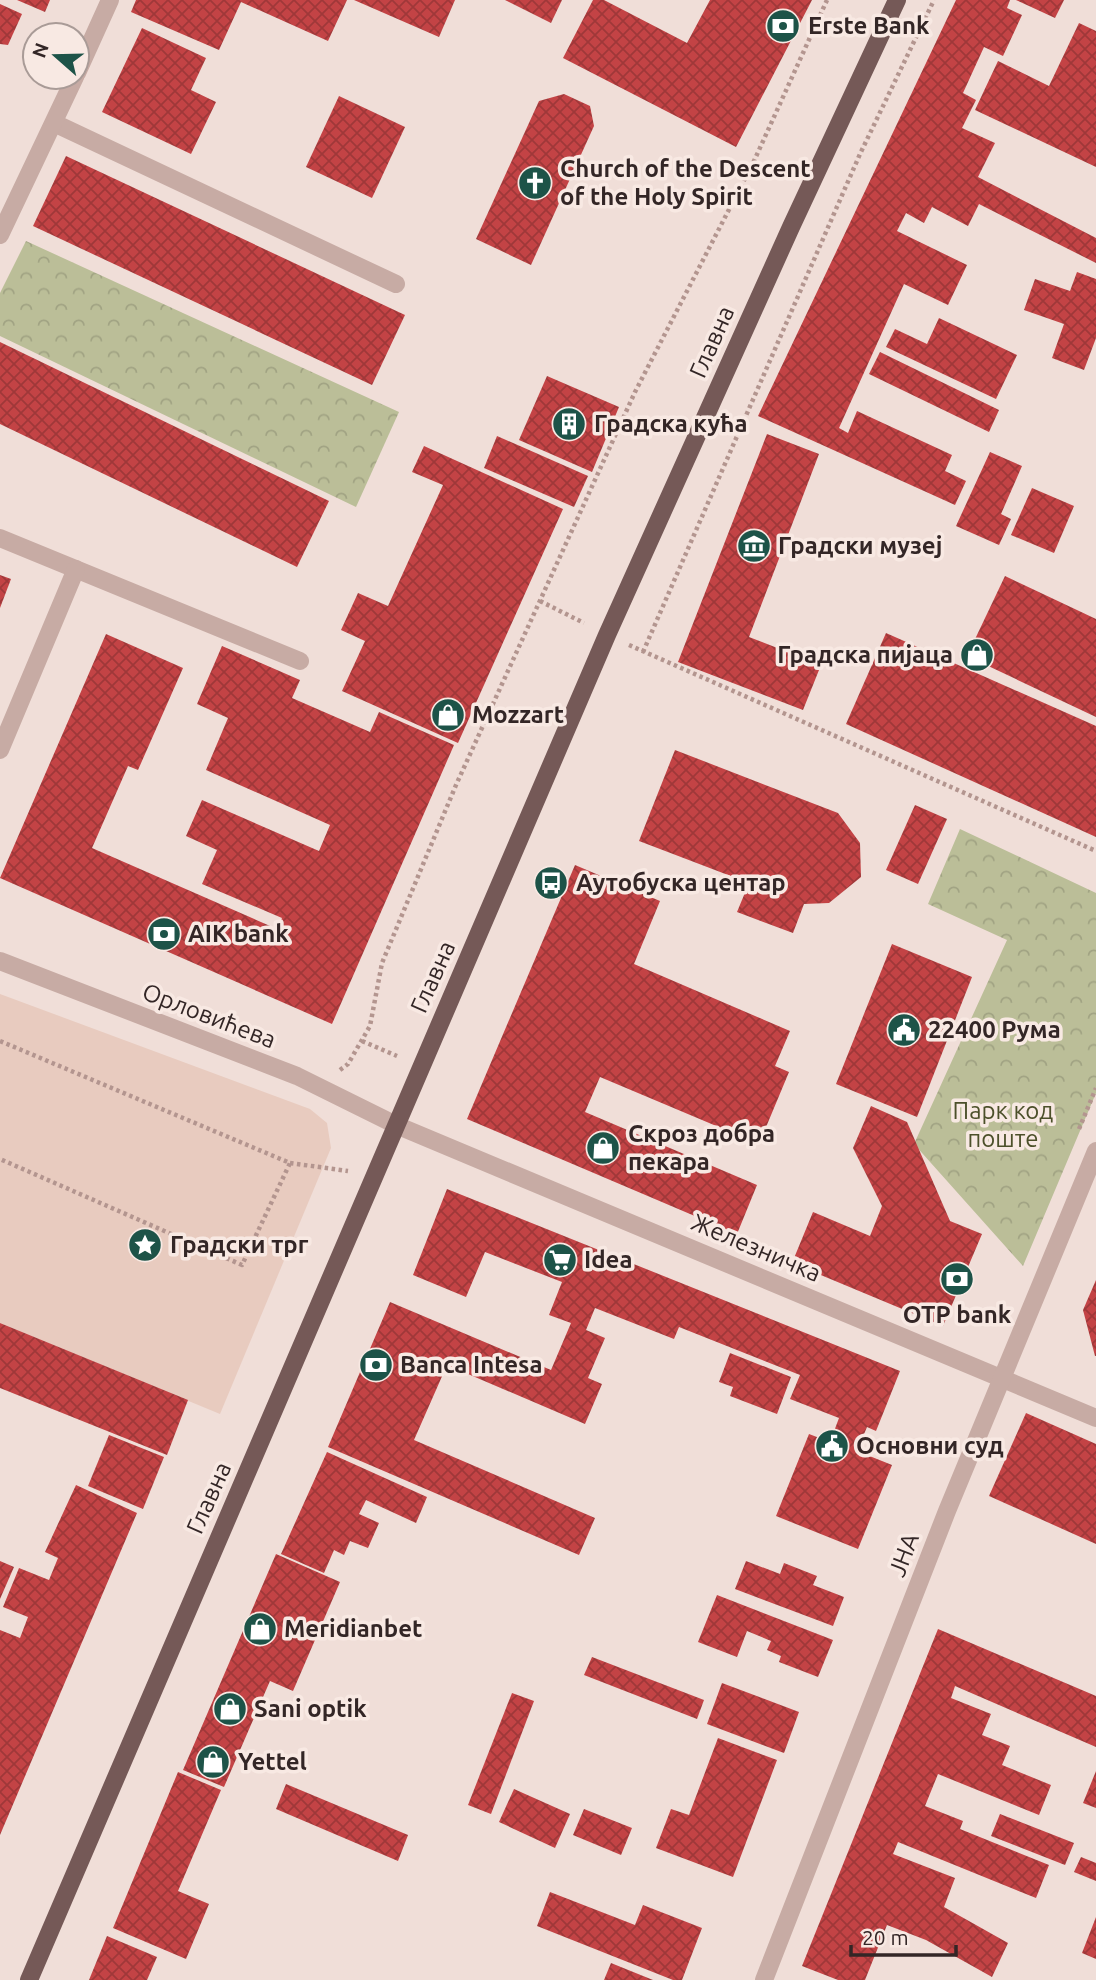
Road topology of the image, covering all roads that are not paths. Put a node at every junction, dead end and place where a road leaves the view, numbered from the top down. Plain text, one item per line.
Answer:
1 (110, 0) edge
2 (897, 0) edge
3 (91, 42) edge
4 (69, 91) edge
5 (54, 122) junction
6 (0, 235) edge
7 (396, 284) dead end
8 (0, 538) edge
9 (76, 569) junction
10 (300, 661) dead end
11 (0, 750) edge
12 (0, 961) edge
13 (396, 1125) junction
14 (1096, 1151) edge
15 (1003, 1377) junction
16 (1096, 1418) edge
17 (29, 1980) edge
18 (764, 1980) edge

1 - 3 street
2 - 13 main road, Главна
4 - 5 street
5 - 6 street
5 - 7 street
8 - 9 street
9 - 10 street
9 - 11 street
12 - 13 street, Орловићева
13 - 15 street, Железничка
13 - 17 main road, Главна
14 - 15 street, ЈНА
15 - 16 street, Железничка
15 - 18 street, ЈНА

